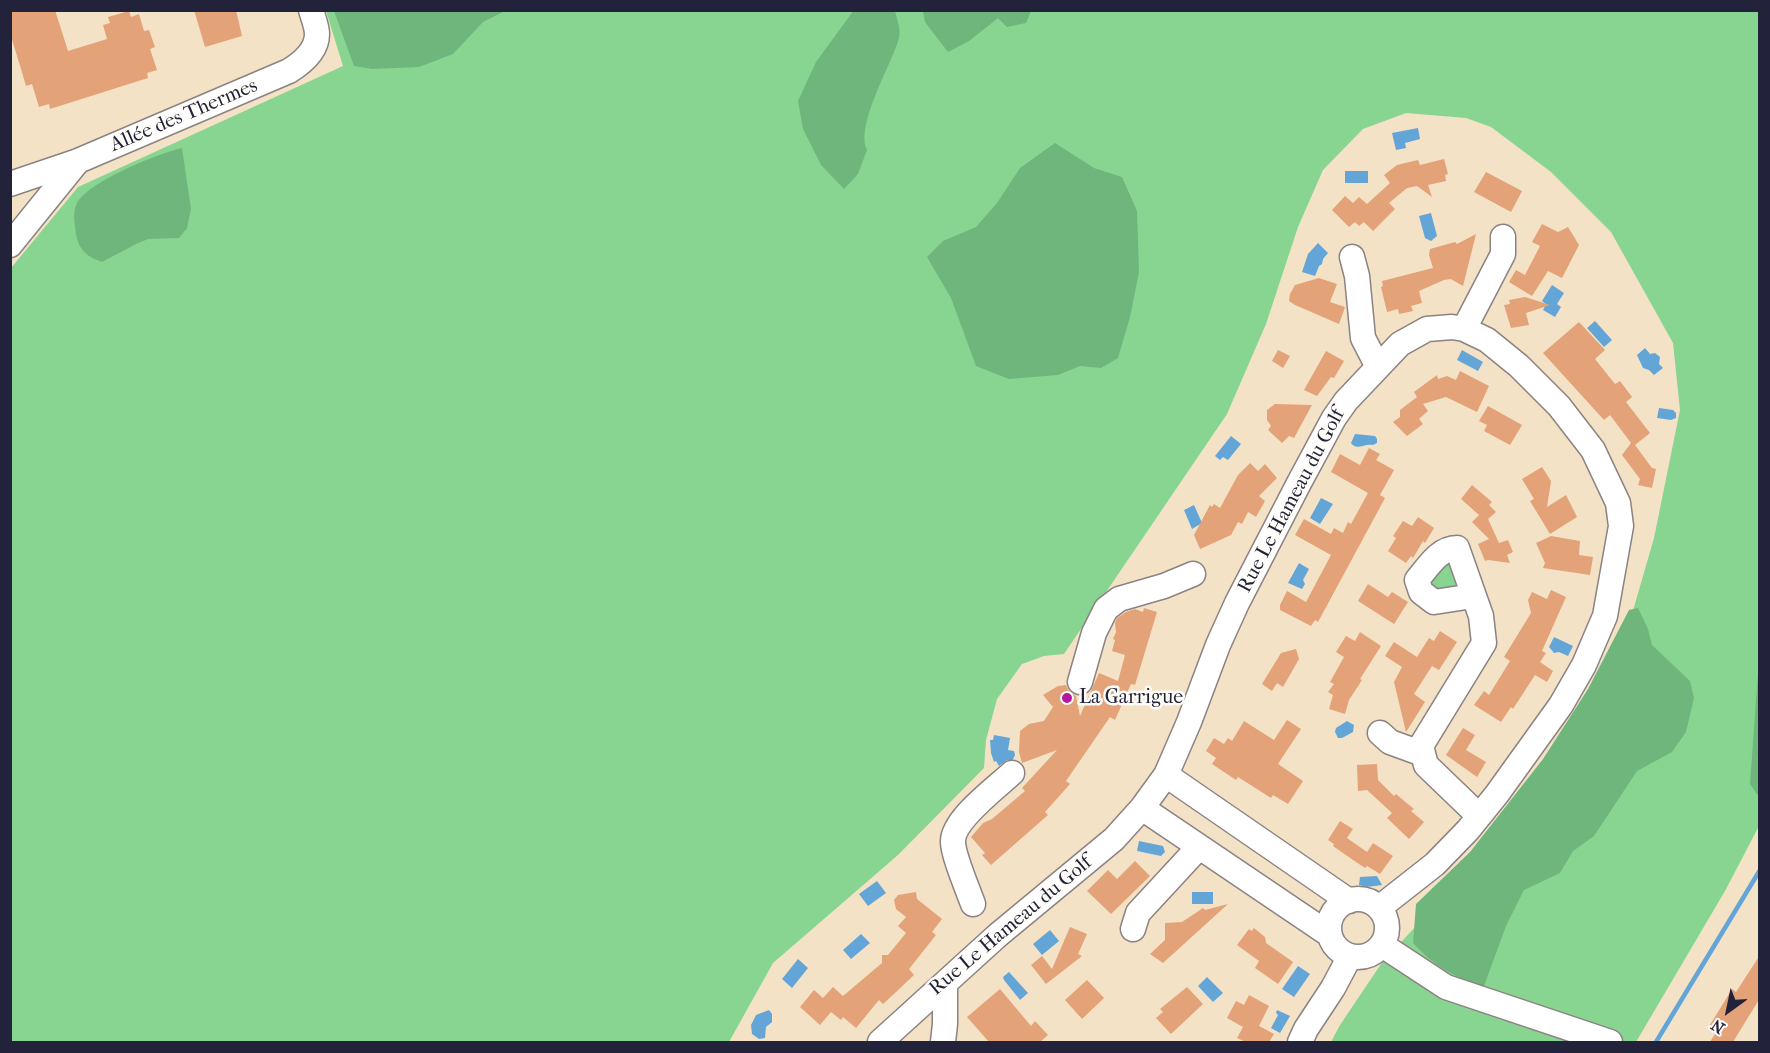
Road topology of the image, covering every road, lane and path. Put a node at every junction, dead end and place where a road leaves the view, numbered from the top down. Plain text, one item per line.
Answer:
1 (311, 10) edge
2 (78, 161) junction
3 (10, 184) edge
4 (1503, 237) dead end
5 (10, 245) edge
6 (1352, 257) dead end
7 (1464, 329) junction
8 (1378, 367) junction
9 (1193, 574) dead end
10 (1473, 596) dead end
11 (1080, 682) dead end
12 (1380, 733) dead end
13 (1423, 754) junction
14 (1012, 773) dead end
15 (1166, 775) junction
16 (1142, 808) junction
17 (1479, 816) junction
18 (1198, 846) junction
19 (1349, 901) junction
20 (973, 904) dead end
21 (1379, 908) junction
22 (1133, 929) dead end
23 (1330, 935) junction
24 (1382, 945) junction
25 (1350, 956) junction
26 (945, 983) junction
27 (880, 1042) edge
28 (943, 1042) edge
29 (1300, 1042) edge
30 (1610, 1042) edge

1 - 2 street, Allée des Thermes
2 - 3 street, Allée des Thermes
2 - 5 street
4 - 7 street
6 - 8 street
7 - 8 street, Rue Le Hameau du Golf
7 - 17 street, Rue Le Hameau du Golf
8 - 15 street, Rue Le Hameau du Golf
9 - 11 street
10 - 13 street
12 - 13 street
13 - 17 street
14 - 20 street
15 - 16 street, Rue Le Hameau du Golf
15 - 19 street
16 - 18 street
16 - 26 street, Rue Le Hameau du Golf
17 - 21 street, Rue Le Hameau du Golf
18 - 22 street
18 - 23 street
19 - 21 street
19 - 23 street
21 - 24 street
23 - 25 street
24 - 25 street
24 - 30 street
25 - 29 street
26 - 27 street, Rue Le Hameau du Golf
26 - 28 street

